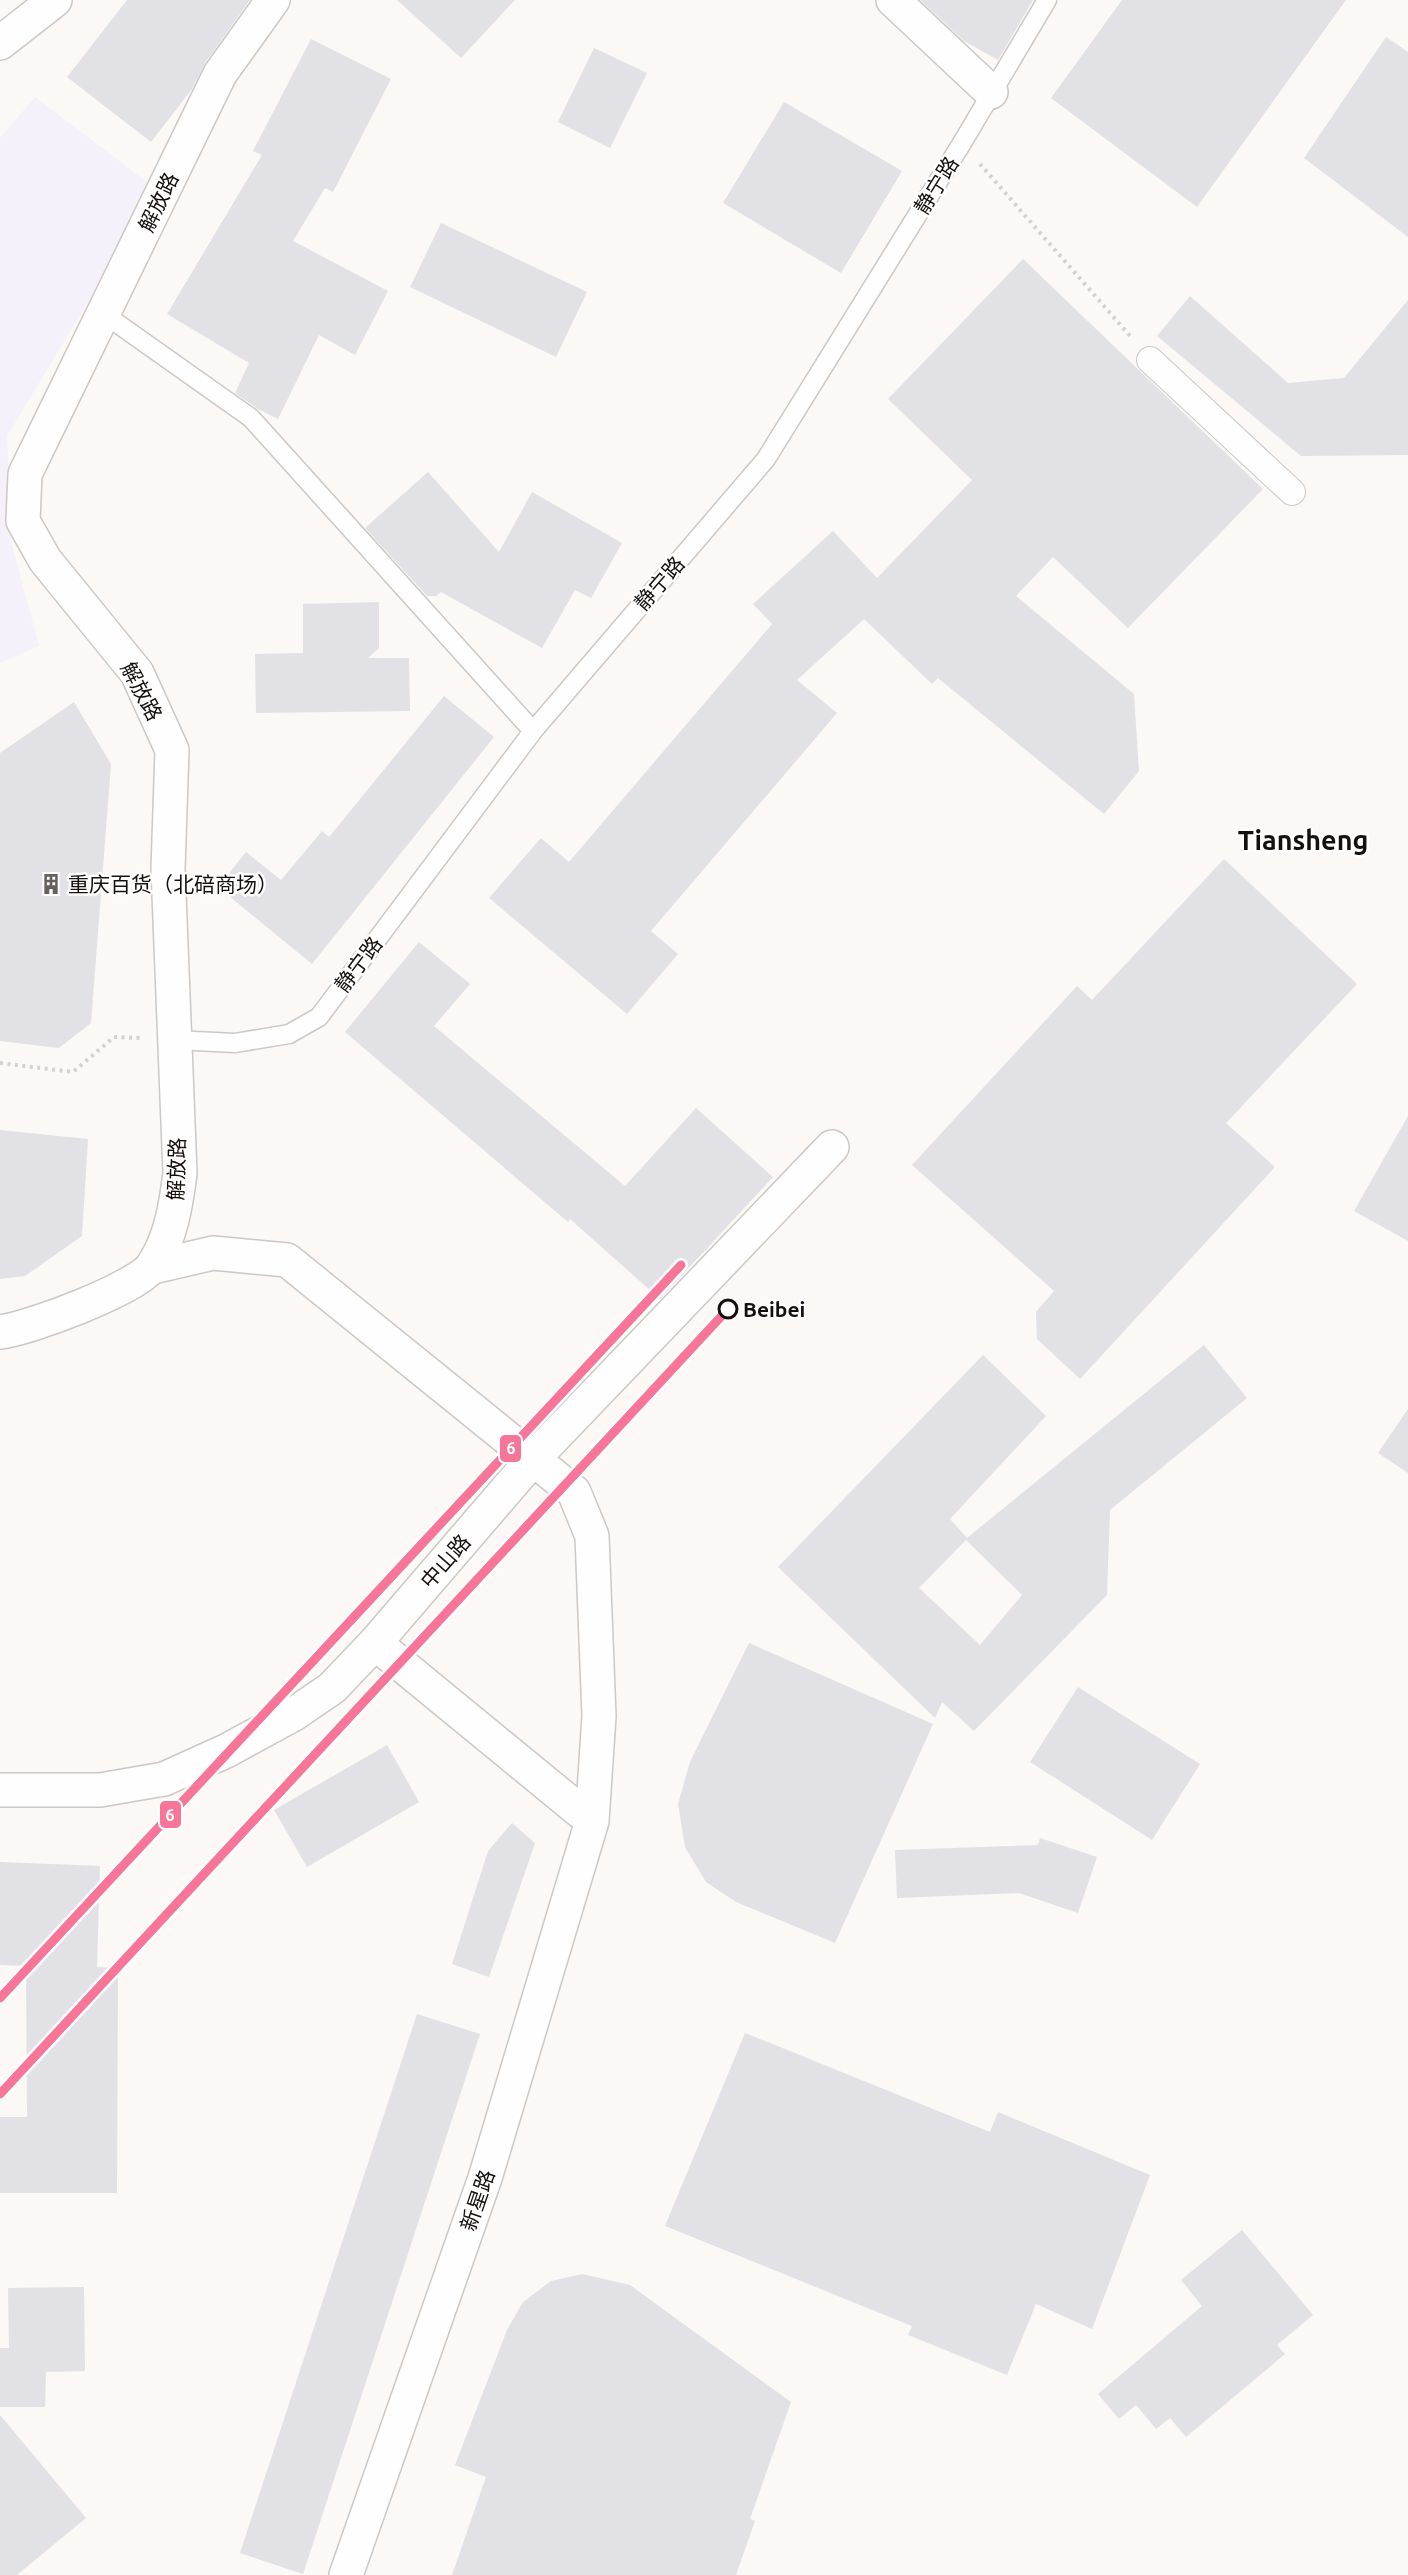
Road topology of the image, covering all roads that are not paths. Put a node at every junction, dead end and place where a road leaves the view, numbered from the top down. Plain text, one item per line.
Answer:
1 (55, 0) edge
2 (273, 0) edge
3 (893, 0) edge
4 (1047, 0) edge
5 (0, 43) edge
6 (991, 92) junction
7 (104, 314) junction
8 (1150, 360) road end
9 (1292, 492) dead end
10 (533, 731) junction
11 (174, 1040) junction
12 (832, 1147) dead end
13 (153, 1267) junction
14 (0, 1332) edge
15 (533, 1460) junction
16 (375, 1642) junction
17 (0, 1790) edge
18 (592, 1821) junction
19 (346, 2575) edge

1 - 5 street
2 - 7 street, 解放路
3 - 6 street
4 - 6 lane, 静宁路
6 - 10 lane, 静宁路
7 - 10 lane
7 - 11 street, 解放路
8 - 9 street
10 - 11 lane, 静宁路
11 - 13 street, 解放路
12 - 15 street, 中山路
13 - 14 street
13 - 15 street, 新星路
15 - 16 street, 中山路
15 - 18 street, 新星路
16 - 17 street, 中山路
16 - 18 street
18 - 19 street, 新星路

